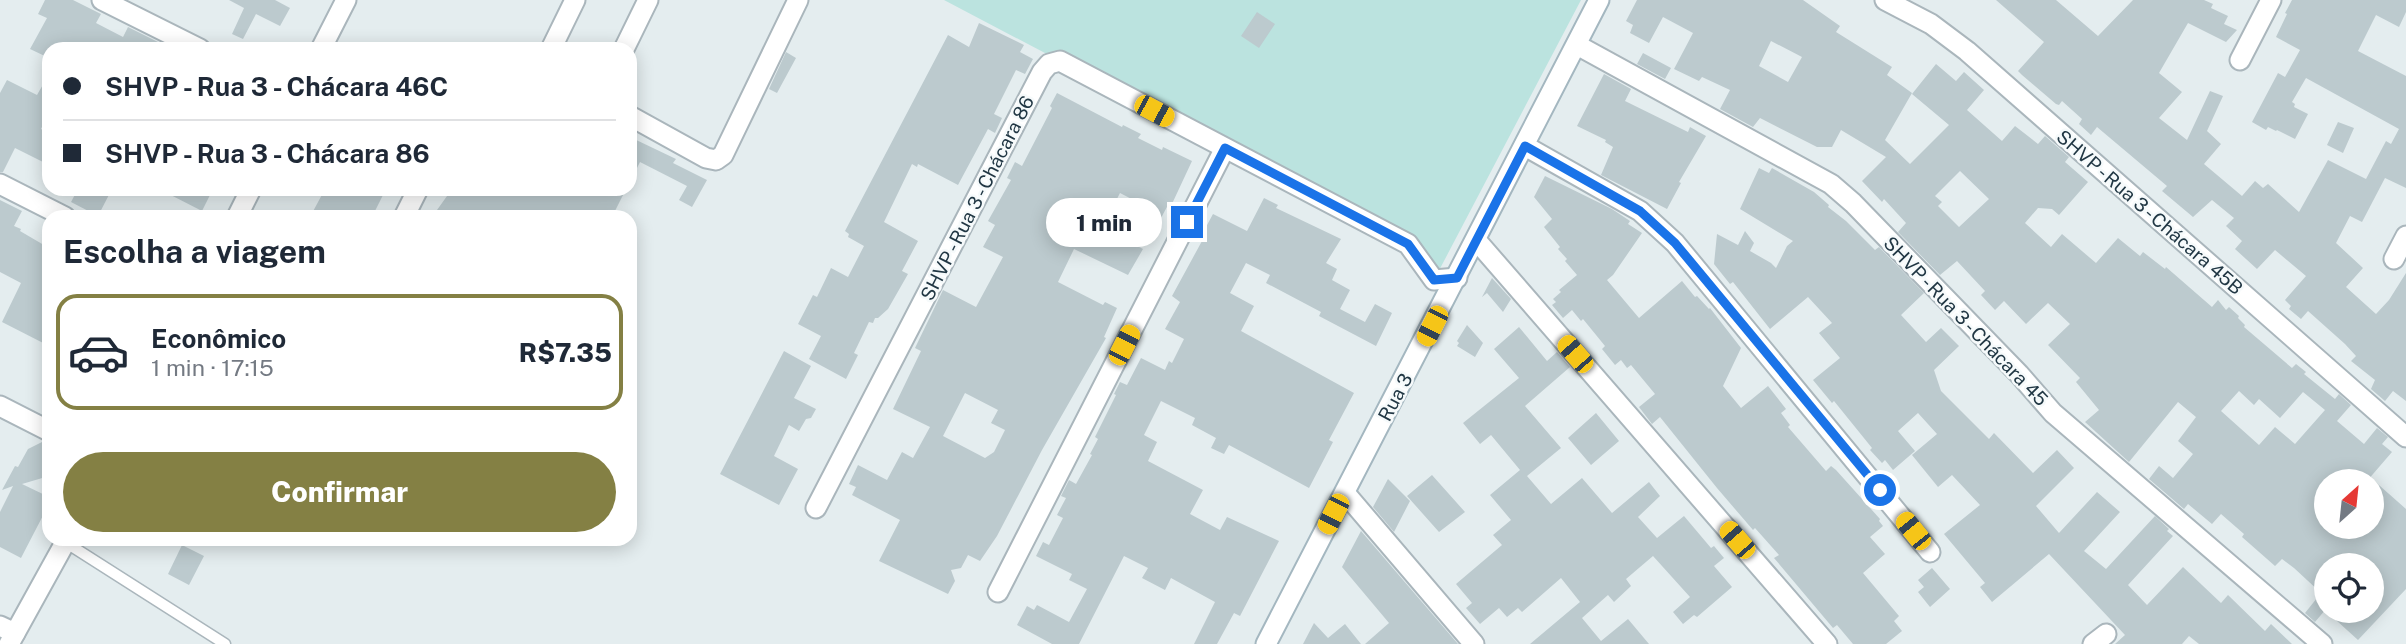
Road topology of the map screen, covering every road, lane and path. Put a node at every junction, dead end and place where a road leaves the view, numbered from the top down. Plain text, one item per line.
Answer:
1 (102, 0) edge
2 (346, 0) edge
3 (575, 0) edge
4 (648, 0) edge
5 (798, 0) edge
6 (1599, 0) edge
7 (1885, 0) edge
8 (2271, 0) edge
9 (186, 42) edge
10 (325, 42) edge
11 (554, 42) edge
12 (627, 42) edge
13 (1577, 45) junction
14 (2240, 60) dead end
15 (637, 120) edge
16 (1525, 146) junction
17 (1225, 148) junction
18 (0, 184) edge
19 (51, 210) edge
20 (2406, 236) edge
21 (1476, 240) junction
22 (2394, 259) dead end
23 (1457, 278) junction
24 (0, 405) edge
25 (42, 427) edge
26 (2406, 437) edge
27 (1345, 493) junction
28 (816, 508) dead end
29 (63, 546) edge
30 (74, 546) edge
31 (1930, 552) dead end
32 (998, 592) dead end
33 (8, 634) edge
34 (225, 644) edge
35 (1266, 644) edge
36 (1474, 644) edge
37 (1827, 644) edge
38 (2322, 644) edge

1 - 9 street
2 - 10 street
3 - 11 street
4 - 12 street
5 - 15 street
6 - 13 street, Rua 3
7 - 26 street, SHVP - Rua 3 - Chácara 45B
8 - 14 street
13 - 16 street, Rua 3
13 - 38 street, SHVP - Rua 3 - Chácara 45
16 - 21 street, Rua 3
16 - 31 street
17 - 23 street, SHVP - Rua 3 - Chácara 86
17 - 28 street, SHVP - Rua 3 - Chácara 86
17 - 32 street
18 - 19 street
20 - 22 street
21 - 23 street, Rua 3
21 - 37 street
23 - 27 street, Rua 3
24 - 25 street
27 - 35 street, Rua 3
27 - 36 street
29 - 33 street
30 - 34 lane

